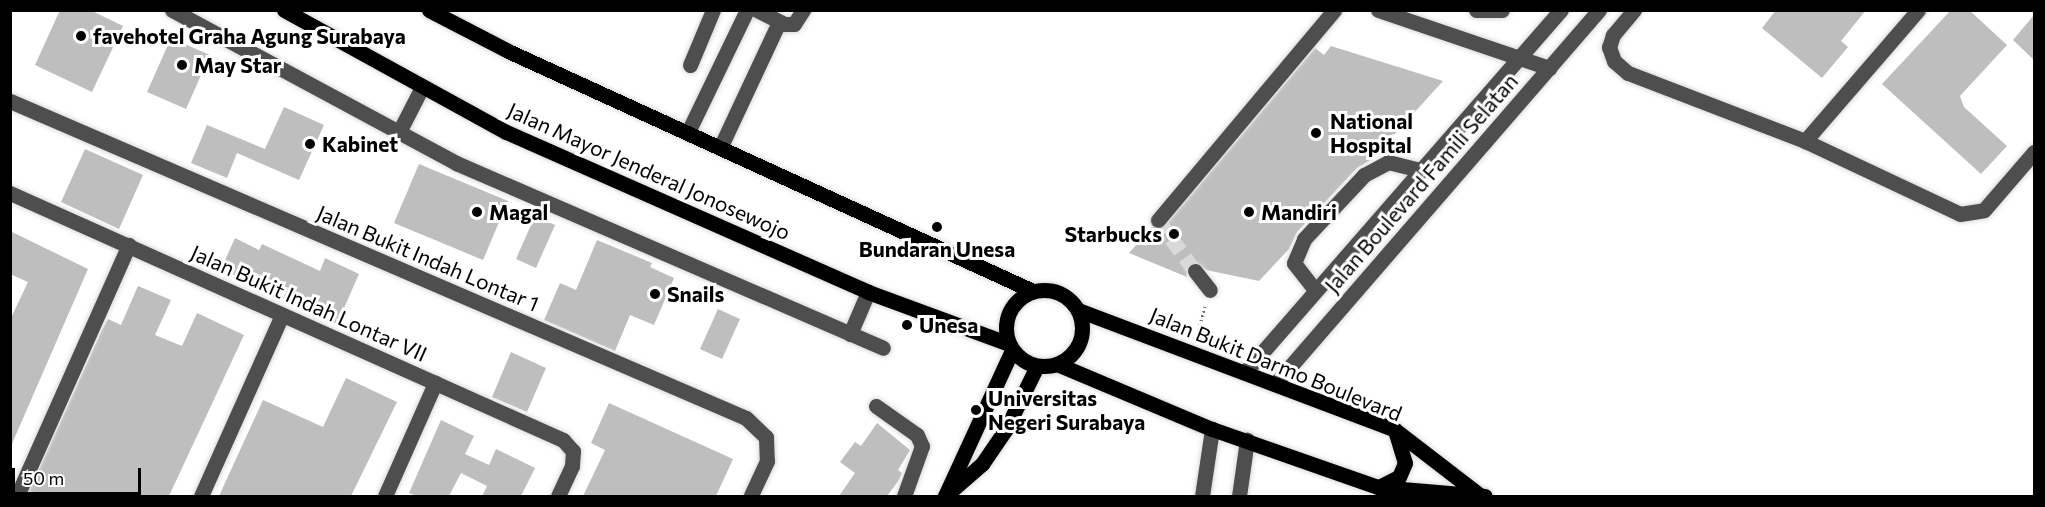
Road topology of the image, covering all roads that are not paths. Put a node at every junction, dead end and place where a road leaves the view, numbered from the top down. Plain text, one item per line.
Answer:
1 (172, 10) edge
2 (284, 10) edge
3 (429, 10) edge
4 (713, 10) edge
5 (747, 10) edge
6 (757, 10) edge
7 (803, 10) edge
8 (1334, 10) edge
9 (1378, 10) edge
10 (1476, 10) edge
11 (1502, 10) edge
12 (1561, 10) edge
13 (1599, 10) edge
14 (1634, 10) edge
15 (1918, 10) edge
16 (779, 22) junction
17 (1521, 56) junction
18 (690, 65) dead end
19 (1550, 68) junction
20 (422, 87) junction
21 (10, 101) edge
22 (688, 132) junction
23 (398, 134) junction
24 (1805, 141) junction
25 (720, 148) junction
26 (2034, 152) edge
27 (1421, 170) junction
28 (10, 193) edge
29 (1158, 220) dead end
30 (129, 245) junction
31 (1195, 271) tunnel mouth
32 (1210, 290) road end
33 (1315, 290) junction
34 (1033, 291) junction
35 (868, 292) junction
36 (1078, 310) junction
37 (282, 315) junction
38 (1098, 317) junction
39 (850, 334) junction
40 (1010, 347) junction
41 (883, 348) dead end
42 (1057, 364) junction
43 (1037, 366) junction
44 (1074, 372) junction
45 (1245, 372) junction
46 (435, 383) junction
47 (1275, 384) junction
48 (876, 406) dead end
49 (1212, 429) junction
50 (1395, 430) junction
51 (1246, 440) junction
52 (1378, 487) junction
53 (17, 496) edge
54 (201, 496) edge
55 (385, 496) edge
56 (558, 496) edge
57 (751, 496) edge
58 (904, 496) edge
59 (1202, 496) edge
60 (1239, 496) edge
61 (1482, 496) edge

1 - 23 street
2 - 20 main road, Jalan Mayor Jenderal Jonosewojo
3 - 22 main road
4 - 18 street
5 - 22 street
6 - 16 street
7 - 16 street
8 - 29 street
9 - 17 street
10 - 11 street
12 - 17 street, Jalan Boulevard Famili Selatan
13 - 19 street, Jalan Boulevard Famili Selatan
14 - 24 street
15 - 24 street
16 - 25 street
17 - 19 street
17 - 27 street, Jalan Boulevard Famili Selatan
19 - 47 street, Jalan Boulevard Famili Selatan
20 - 23 street
20 - 35 main road, Jalan Mayor Jenderal Jonosewojo
21 - 57 street, Jalan Bukit Indah Lontar 1
22 - 25 main road
23 - 39 street
24 - 26 street
25 - 34 main road
27 - 33 street, Jalan Boulevard Famili Selatan
27 - 33 street
28 - 30 street, Jalan Bukit Indah Lontar VII
30 - 37 street, Jalan Bukit Indah Lontar VII
30 - 53 street
31 - 32 street
33 - 45 street, Jalan Boulevard Famili Selatan
34 - 36 main road
34 - 40 main road
35 - 39 street
35 - 40 main road, Jalan Mayor Jenderal Jonosewojo
36 - 38 main road, Jalan Bukit Darmo Boulevard
36 - 42 main road
37 - 46 street, Jalan Bukit Indah Lontar VII
37 - 54 street
38 - 44 main road
38 - 45 main road, Jalan Bukit Darmo Boulevard
39 - 41 street
40 - 43 main road
40 - 43 main road
42 - 43 main road
42 - 44 main road
44 - 49 main road
45 - 47 main road, Jalan Bukit Darmo Boulevard
46 - 55 street
46 - 56 street, Jalan Bukit Indah Lontar VII
47 - 50 main road, Jalan Bukit Darmo Boulevard
48 - 58 street
49 - 51 main road
49 - 59 street
50 - 52 main road
50 - 61 main road, Jalan Bukit Darmo Boulevard
51 - 52 main road
51 - 60 street
52 - 61 main road

